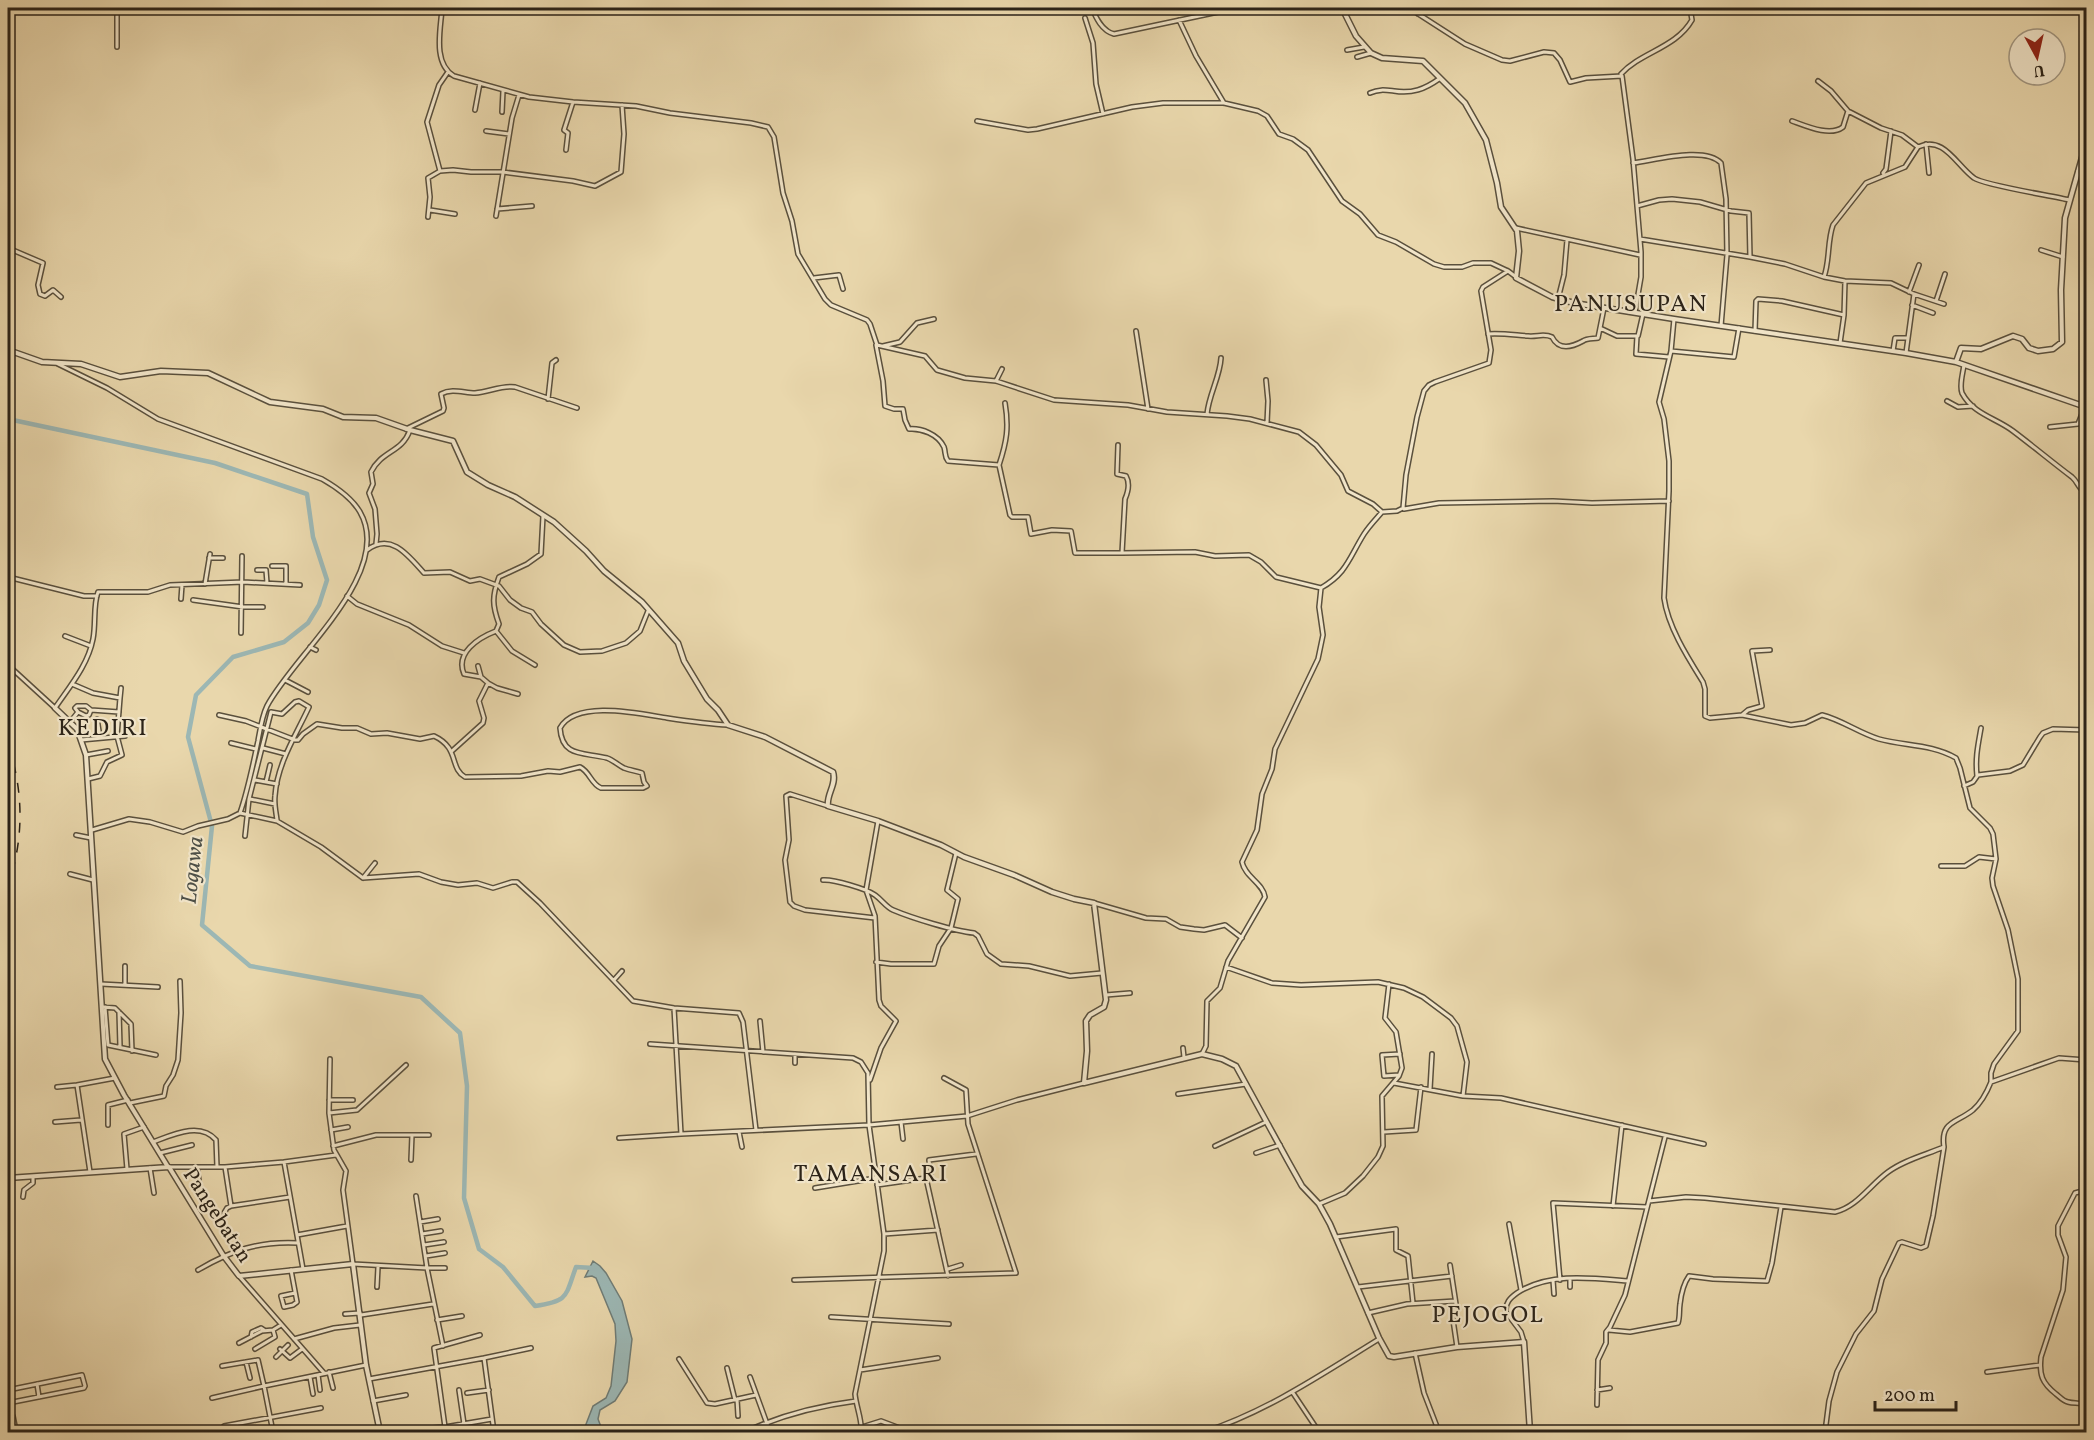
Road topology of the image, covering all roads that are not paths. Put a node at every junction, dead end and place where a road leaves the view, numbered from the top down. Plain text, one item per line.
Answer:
1 (117, 8) edge
2 (442, 8) edge
3 (1092, 8) edge
4 (1237, 8) edge
5 (1342, 8) edge
6 (1365, 8) edge
7 (1409, 8) edge
8 (1690, 8) edge
9 (1432, 10) dead end
10 (1345, 13) junction
11 (1418, 14) junction
12 (1085, 18) dead end
13 (1179, 20) junction
14 (117, 47) dead end
15 (1364, 47) junction
16 (1347, 50) dead end
17 (1371, 53) junction
18 (1357, 57) dead end
19 (448, 72) junction
20 (1621, 75) junction
21 (1439, 79) junction
22 (1818, 81) dead end
23 (480, 83) junction
24 (503, 91) junction
25 (1370, 93) dead end
26 (519, 95) junction
27 (573, 102) junction
28 (1224, 103) junction
29 (622, 104) junction
30 (475, 110) dead end
31 (1848, 111) junction
32 (502, 112) dead end
33 (1103, 114) junction
34 (977, 121) dead end
35 (1792, 121) dead end
36 (486, 131) dead end
37 (1891, 131) junction
38 (509, 134) junction
39 (2086, 137) edge
40 (1926, 144) junction
41 (1918, 147) junction
42 (566, 150) dead end
43 (1634, 163) junction
44 (440, 171) junction
45 (2078, 171) junction
46 (503, 172) junction
47 (1929, 173) dead end
48 (1881, 175) junction
49 (2086, 175) edge
50 (2070, 200) junction
51 (532, 206) dead end
52 (1637, 206) junction
53 (429, 209) junction
54 (497, 209) junction
55 (1726, 209) junction
56 (455, 214) dead end
57 (496, 216) dead end
58 (428, 218) dead end
59 (1516, 228) junction
60 (1640, 239) junction
61 (1567, 240) junction
62 (8, 248) edge
63 (2040, 250) dead end
64 (1641, 255) junction
65 (1727, 255) junction
66 (1750, 257) junction
67 (2063, 257) junction
68 (1919, 265) dead end
69 (1508, 271) junction
70 (1945, 274) dead end
71 (1824, 277) junction
72 (813, 278) junction
73 (1516, 278) junction
74 (1845, 281) junction
75 (843, 289) dead end
76 (1911, 293) junction
77 (61, 297) dead end
78 (1558, 299) junction
79 (1936, 301) junction
80 (1944, 304) dead end
81 (1912, 305) junction
82 (1604, 308) junction
83 (1635, 312) junction
84 (1933, 313) dead end
85 (1643, 314) junction
86 (1844, 315) junction
87 (934, 318) dead end
88 (1674, 319) junction
89 (1721, 326) junction
90 (1600, 328) junction
91 (1739, 328) junction
92 (1755, 330) junction
93 (1136, 331) dead end
94 (1488, 334) junction
95 (1636, 336) junction
96 (1908, 338) junction
97 (1840, 343) junction
98 (876, 344) junction
99 (882, 347) junction
100 (8, 350) edge
101 (1671, 351) junction
102 (1893, 351) junction
103 (1906, 353) junction
104 (1669, 357) junction
105 (1221, 358) dead end
106 (556, 360) dead end
107 (1956, 362) junction
108 (57, 363) junction
109 (1964, 365) junction
110 (1002, 369) dead end
111 (1266, 380) dead end
112 (996, 381) junction
113 (548, 399) junction
114 (1947, 401) dead end
115 (1005, 403) dead end
116 (1973, 406) junction
117 (2086, 407) edge
118 (577, 408) dead end
119 (1148, 410) junction
120 (1207, 414) junction
121 (1267, 423) junction
122 (2050, 427) dead end
123 (408, 429) junction
124 (1118, 445) dead end
125 (999, 465) junction
126 (2086, 494) edge
127 (1669, 501) junction
128 (1402, 509) junction
129 (1382, 512) junction
130 (543, 516) junction
131 (375, 544) junction
132 (368, 549) junction
133 (1122, 553) junction
134 (242, 556) dead end
135 (224, 558) dead end
136 (272, 566) dead end
137 (257, 570) dead end
138 (8, 577) edge
139 (243, 582) junction
140 (267, 583) junction
141 (205, 584) junction
142 (286, 584) junction
143 (182, 585) junction
144 (300, 585) dead end
145 (497, 585) junction
146 (1321, 588) junction
147 (97, 596) junction
148 (181, 599) dead end
149 (350, 599) junction
150 (193, 600) dead end
151 (243, 607) junction
152 (263, 607) dead end
153 (648, 611) junction
154 (496, 632) junction
155 (241, 633) dead end
156 (65, 636) dead end
157 (91, 646) junction
158 (310, 647) junction
159 (316, 650) dead end
160 (1770, 650) dead end
161 (464, 653) junction
162 (8, 665) edge
163 (535, 665) dead end
164 (478, 666) dead end
165 (481, 677) junction
166 (287, 682) junction
167 (488, 683) junction
168 (72, 684) junction
169 (121, 688) dead end
170 (308, 692) dead end
171 (518, 694) dead end
172 (120, 698) junction
173 (55, 708) junction
174 (91, 710) junction
175 (78, 712) junction
176 (119, 712) junction
177 (219, 715) dead end
178 (1742, 715) junction
179 (97, 719) dead end
180 (70, 722) junction
181 (728, 725) junction
182 (264, 728) junction
183 (1981, 728) dead end
184 (2086, 730) edge
185 (117, 736) junction
186 (125, 736) dead end
187 (100, 737) junction
188 (81, 740) junction
189 (292, 740) junction
190 (231, 743) dead end
191 (263, 748) junction
192 (256, 749) junction
193 (108, 751) dead end
194 (452, 752) junction
195 (286, 754) junction
196 (86, 755) junction
197 (270, 765) dead end
198 (1977, 776) junction
199 (88, 779) junction
200 (255, 780) junction
201 (266, 782) junction
202 (277, 784) junction
203 (1964, 786) junction
204 (249, 799) junction
205 (275, 804) junction
206 (828, 806) junction
207 (244, 814) junction
208 (277, 821) junction
209 (878, 821) junction
210 (92, 827) junction
211 (76, 835) dead end
212 (245, 836) dead end
213 (93, 839) junction
214 (956, 853) junction
215 (1996, 859) junction
216 (375, 864) dead end
217 (1941, 866) dead end
218 (70, 874) dead end
219 (363, 879) junction
220 (823, 880) dead end
221 (95, 881) junction
222 (866, 890) junction
223 (1094, 903) junction
224 (875, 918) junction
225 (951, 928) junction
226 (1242, 938) junction
227 (876, 962) junction
228 (125, 966) dead end
229 (1226, 967) junction
230 (622, 971) dead end
231 (1104, 973) junction
232 (614, 980) junction
233 (180, 981) dead end
234 (101, 984) junction
235 (1389, 984) junction
236 (125, 985) junction
237 (158, 987) dead end
238 (1130, 993) dead end
239 (1106, 995) junction
240 (104, 1007) junction
241 (674, 1008) junction
242 (119, 1012) junction
243 (760, 1020) dead end
244 (106, 1044) junction
245 (650, 1044) dead end
246 (677, 1046) junction
247 (120, 1047) junction
248 (1183, 1048) dead end
249 (132, 1050) junction
250 (746, 1051) junction
251 (763, 1052) junction
252 (795, 1054) junction
253 (1202, 1054) junction
254 (1400, 1054) junction
255 (1432, 1054) dead end
256 (156, 1055) dead end
257 (1184, 1057) junction
258 (330, 1059) dead end
259 (2086, 1060) edge
260 (795, 1063) dead end
261 (406, 1065) dead end
262 (1400, 1074) junction
263 (115, 1078) junction
264 (944, 1078) dead end
265 (869, 1082) junction
266 (1991, 1082) junction
267 (1084, 1083) junction
268 (1394, 1083) junction
269 (1246, 1084) junction
270 (77, 1085) junction
271 (57, 1087) dead end
272 (1421, 1087) junction
273 (1430, 1089) junction
274 (1178, 1094) dead end
275 (1463, 1096) junction
276 (329, 1100) junction
277 (353, 1100) dead end
278 (129, 1101) junction
279 (329, 1113) junction
280 (967, 1116) junction
281 (81, 1120) junction
282 (1267, 1121) junction
283 (55, 1122) dead end
284 (901, 1122) junction
285 (108, 1125) dead end
286 (869, 1125) junction
287 (1622, 1125) junction
288 (144, 1127) junction
289 (348, 1127) dead end
290 (331, 1130) junction
291 (756, 1130) junction
292 (739, 1132) junction
293 (1383, 1132) junction
294 (412, 1134) junction
295 (681, 1134) junction
296 (429, 1135) dead end
297 (1665, 1137) junction
298 (619, 1138) dead end
299 (903, 1139) dead end
300 (153, 1142) junction
301 (1704, 1144) dead end
302 (192, 1145) dead end
303 (1280, 1145) junction
304 (333, 1146) junction
305 (1215, 1146) dead end
306 (742, 1147) dead end
307 (1944, 1148) junction
308 (160, 1153) junction
309 (1256, 1153) dead end
310 (977, 1154) junction
311 (337, 1155) junction
312 (411, 1160) dead end
313 (284, 1162) junction
314 (169, 1167) junction
315 (197, 1167) junction
316 (217, 1167) junction
317 (225, 1167) junction
318 (150, 1168) junction
319 (127, 1169) junction
320 (90, 1172) junction
321 (34, 1177) junction
322 (8, 1178) edge
323 (876, 1178) junction
324 (926, 1178) junction
325 (877, 1185) junction
326 (815, 1188) dead end
327 (2086, 1190) edge
328 (154, 1193) dead end
329 (201, 1195) dead end
330 (416, 1196) dead end
331 (23, 1197) dead end
332 (290, 1197) junction
333 (1649, 1201) junction
334 (1319, 1204) junction
335 (231, 1206) junction
336 (1613, 1206) junction
337 (1647, 1207) junction
338 (1781, 1207) junction
339 (224, 1213) dead end
340 (438, 1219) dead end
341 (420, 1222) junction
342 (1509, 1224) dead end
343 (347, 1226) junction
344 (938, 1230) junction
345 (441, 1231) dead end
346 (422, 1234) junction
347 (884, 1234) junction
348 (297, 1235) junction
349 (1336, 1238) junction
350 (444, 1242) dead end
351 (298, 1243) junction
352 (424, 1245) junction
353 (445, 1253) dead end
354 (223, 1255) junction
355 (426, 1256) junction
356 (353, 1264) junction
357 (961, 1265) dead end
358 (1450, 1265) dead end
359 (378, 1267) junction
360 (427, 1268) junction
361 (446, 1268) dead end
362 (303, 1269) junction
363 (948, 1269) junction
364 (198, 1270) dead end
365 (291, 1270) junction
366 (239, 1276) junction
367 (948, 1276) junction
368 (1452, 1276) junction
369 (880, 1277) junction
370 (794, 1280) dead end
371 (1553, 1280) junction
372 (1560, 1280) junction
373 (1570, 1280) junction
374 (1410, 1281) junction
375 (1628, 1281) junction
376 (377, 1287) dead end
377 (1358, 1287) junction
378 (1569, 1287) dead end
379 (1521, 1290) junction
380 (295, 1293) junction
381 (1554, 1294) dead end
382 (1455, 1301) junction
383 (1413, 1303) junction
384 (433, 1304) junction
385 (1368, 1313) junction
386 (345, 1314) dead end
387 (361, 1314) junction
388 (462, 1316) dead end
389 (831, 1317) dead end
390 (437, 1320) junction
391 (872, 1320) junction
392 (362, 1324) junction
393 (949, 1324) dead end
394 (281, 1325) junction
395 (273, 1329) junction
396 (1608, 1330) junction
397 (480, 1335) dead end
398 (1379, 1338) junction
399 (294, 1340) junction
400 (1524, 1342) junction
401 (239, 1343) dead end
402 (288, 1345) dead end
403 (443, 1346) junction
404 (1457, 1347) junction
405 (531, 1348) dead end
406 (255, 1349) dead end
407 (303, 1349) junction
408 (281, 1350) junction
409 (1415, 1353) junction
410 (276, 1358) dead end
411 (484, 1358) junction
412 (938, 1358) dead end
413 (679, 1359) dead end
414 (246, 1362) junction
415 (366, 1365) junction
416 (2040, 1365) junction
417 (222, 1366) dead end
418 (436, 1367) junction
419 (728, 1368) dead end
420 (860, 1370) junction
421 (329, 1372) junction
422 (1987, 1372) dead end
423 (324, 1373) junction
424 (318, 1375) junction
425 (310, 1377) junction
426 (750, 1377) dead end
427 (250, 1378) dead end
428 (369, 1379) junction
429 (37, 1384) junction
430 (264, 1386) junction
431 (333, 1388) dead end
432 (1610, 1388) dead end
433 (8, 1390) edge
434 (320, 1390) dead end
435 (459, 1390) dead end
436 (489, 1390) junction
437 (1597, 1390) junction
438 (466, 1393) dead end
439 (1293, 1393) junction
440 (313, 1394) dead end
441 (406, 1395) dead end
442 (756, 1395) junction
443 (39, 1397) junction
444 (212, 1398) dead end
445 (736, 1399) junction
446 (373, 1401) junction
447 (856, 1401) junction
448 (8, 1403) edge
449 (2085, 1404) edge
450 (1597, 1405) dead end
451 (321, 1408) dead end
452 (8, 1416) edge
453 (738, 1416) dead end
454 (271, 1417) junction
455 (492, 1419) junction
456 (766, 1422) junction
457 (463, 1424) junction
458 (224, 1426) dead end
459 (445, 1427) junction
460 (862, 1427) junction
461 (8, 1429) edge
462 (415, 1431) edge
463 (273, 1432) edge
464 (380, 1432) edge
465 (385, 1432) edge
466 (463, 1432) edge
467 (494, 1432) edge
468 (745, 1432) edge
469 (770, 1432) edge
470 (861, 1432) edge
471 (910, 1432) edge
472 (1204, 1432) edge
473 (1319, 1432) edge
474 (1439, 1432) edge
475 (1530, 1432) edge
476 (1825, 1432) edge

1 - 14 street
2 - 19 street
3 - 13 street
4 - 13 street
5 - 10 street
6 - 10 street
7 - 11 street
8 - 20 street
9 - 11 street
10 - 15 street
11 - 20 street
12 - 33 street
13 - 28 street
15 - 16 street
15 - 17 street
17 - 18 street
17 - 21 street
19 - 23 street
19 - 44 street
20 - 43 street
21 - 25 street
21 - 59 street
22 - 31 street
23 - 24 street
23 - 30 street
24 - 26 street
24 - 32 street
26 - 27 street
26 - 38 street
27 - 29 street
27 - 42 street
28 - 33 street
28 - 69 street
29 - 46 street
29 - 72 street
31 - 35 street
31 - 37 street
33 - 34 street
36 - 38 street
37 - 41 street
37 - 48 street
38 - 46 street
39 - 45 street
40 - 41 street
40 - 47 street
40 - 50 street
41 - 48 street
43 - 52 street
43 - 55 street
44 - 46 street
44 - 53 street
45 - 49 street
45 - 50 street
46 - 54 street
48 - 71 street
50 - 67 street
51 - 54 street
52 - 55 street
52 - 60 street
53 - 56 street
53 - 58 street
54 - 57 street
55 - 65 street
55 - 66 street
59 - 61 street
59 - 73 street
60 - 64 street
60 - 65 street
61 - 64 street
61 - 78 street
62 - 77 street
63 - 67 street
64 - 83 street
65 - 66 street
65 - 89 street
66 - 71 street
67 - 107 street
68 - 76 street
69 - 73 street
69 - 94 street
70 - 79 street
71 - 74 street
72 - 75 street
72 - 98 street
73 - 78 street
74 - 76 street
74 - 86 street
76 - 79 street
76 - 81 street
78 - 82 street
79 - 80 street
81 - 84 street
81 - 96 street
82 - 83 street
82 - 90 street
83 - 85 street
85 - 88 street
85 - 95 street
86 - 92 street
86 - 97 street
87 - 99 street
88 - 89 street
88 - 101 street
89 - 91 street
90 - 94 street
90 - 95 street
91 - 92 street
91 - 101 street
92 - 97 street
93 - 119 street
94 - 128 street
95 - 104 street
96 - 102 street
96 - 103 street
97 - 102 street
98 - 99 street
98 - 125 street
99 - 112 street
100 - 108 street
101 - 104 street
102 - 103 street
103 - 107 street
104 - 127 street
105 - 120 street
106 - 113 street
107 - 109 street
108 - 123 street
108 - 132 street
109 - 116 street
109 - 117 street
110 - 112 street
111 - 121 street
112 - 119 street
113 - 118 street
113 - 123 street
114 - 116 street
115 - 125 street
116 - 126 street
117 - 122 street
119 - 120 street
120 - 121 street
121 - 129 street
123 - 130 street
123 - 131 street
124 - 133 street
125 - 133 street
127 - 128 street
127 - 178 street
128 - 129 street
129 - 146 street
130 - 145 street
130 - 153 street
131 - 132 street
131 - 145 street
132 - 149 street
133 - 146 street
134 - 139 street
135 - 141 street
136 - 142 street
137 - 140 street
138 - 147 street
139 - 140 street
139 - 141 street
139 - 151 street
140 - 142 street
141 - 143 street
142 - 144 street
143 - 147 street
143 - 148 street
145 - 153 street
145 - 154 street
146 - 226 street
147 - 157 street
149 - 158 street
149 - 161 street
150 - 151 street
151 - 152 street
151 - 155 street
153 - 181 street
154 - 161 street
154 - 163 street
156 - 157 street
157 - 168 street
158 - 159 street
158 - 166 street
160 - 178 street
161 - 165 street
162 - 173 street
164 - 165 street
165 - 167 street
166 - 170 street
166 - 182 street
167 - 171 street
167 - 194 street
168 - 172 street
168 - 173 street
169 - 172 street
172 - 176 street
173 - 180 street
174 - 175 street
174 - 175 street
174 - 176 street
175 - 180 street
176 - 185 street
177 - 182 street
178 - 203 street
179 - 187 street
180 - 188 street
181 - 194 street
181 - 206 street
182 - 189 street
182 - 189 street
182 - 191 street
182 - 192 street
183 - 198 street
184 - 198 street
185 - 186 street
185 - 187 street
185 - 199 street
187 - 188 street
188 - 196 street
189 - 194 street
189 - 195 street
190 - 192 street
191 - 195 street
191 - 200 street
192 - 207 street
193 - 196 street
195 - 202 street
196 - 199 street
197 - 201 street
198 - 203 street
199 - 210 street
200 - 201 street
200 - 204 street
201 - 202 street
202 - 205 street
203 - 215 street
204 - 205 street
204 - 207 street
205 - 208 street
206 - 209 street
206 - 224 street
207 - 208 street
207 - 210 street
207 - 212 street
208 - 219 street
209 - 214 street
209 - 222 street
210 - 213 street
211 - 213 street
213 - 221 street
214 - 223 street
214 - 225 street
215 - 217 street
215 - 266 street
216 - 219 street
218 - 221 street
219 - 232 street
220 - 222 street
221 - 234 street
222 - 224 street
222 - 225 street
223 - 226 street
223 - 231 street
224 - 227 street
225 - 227 street
225 - 231 street
226 - 229 street
227 - 265 street
228 - 236 street
229 - 235 street
229 - 253 street
230 - 232 street
231 - 239 street
232 - 241 street
233 - 278 street
234 - 236 street
234 - 240 street
235 - 254 street
235 - 275 street
236 - 237 street
238 - 239 street
239 - 267 street
240 - 242 street
240 - 244 street
241 - 246 street
241 - 250 street
242 - 247 street
242 - 249 street
243 - 251 street
244 - 247 street
244 - 263 street
245 - 246 street
246 - 250 street
246 - 295 street
247 - 249 street
248 - 257 street
249 - 256 street
250 - 251 street
250 - 291 street
251 - 252 street
252 - 260 street
252 - 265 street
253 - 257 street
253 - 269 street
254 - 262 street
254 - 262 street
255 - 273 street
257 - 267 street
258 - 276 street
259 - 266 street
261 - 279 street
262 - 268 street
263 - 270 street
263 - 278 street
264 - 280 street
265 - 286 street
266 - 307 street
267 - 280 street
268 - 272 street
268 - 293 street
269 - 274 street
269 - 282 street
270 - 271 street
270 - 281 street
272 - 273 street
272 - 293 street
273 - 275 street
275 - 287 street
276 - 277 street
276 - 279 street
278 - 285 street
278 - 288 street
279 - 290 street
280 - 284 street
280 - 310 street
281 - 283 street
281 - 320 street
282 - 303 street
282 - 305 street
284 - 286 street
284 - 299 street
286 - 291 street
286 - 323 street
287 - 297 street
287 - 336 street
288 - 300 street
288 - 319 street
289 - 290 street
290 - 304 street
291 - 292 street
292 - 295 street
292 - 306 street
293 - 334 street
294 - 296 street
294 - 304 street
294 - 312 street
295 - 298 street
297 - 301 street
297 - 333 street
300 - 308 street
300 - 316 street
302 - 308 street
303 - 309 street
303 - 334 street
304 - 311 street
307 - 338 street
307 - 476 street
308 - 314 street
310 - 324 street
310 - 367 street
311 - 313 street
311 - 343 street
313 - 317 street
313 - 332 street
314 - 315 street
314 - 318 street, Pangebatan
314 - 354 street, Pangebatan
315 - 316 street
315 - 329 street
316 - 317 street
317 - 335 street
318 - 319 street, Pangebatan
318 - 328 street
319 - 320 street, Pangebatan
320 - 321 street, Pangebatan
321 - 322 street, Pangebatan
321 - 331 street
323 - 325 street
323 - 326 street
324 - 325 street
324 - 344 street
325 - 347 street
327 - 416 street
330 - 341 street
332 - 335 street
332 - 348 street
333 - 337 street
333 - 338 street
334 - 349 street
335 - 339 street
336 - 337 street
336 - 372 street
337 - 375 street
338 - 396 street
340 - 341 street
341 - 346 street
342 - 379 street
343 - 348 street
343 - 356 street
344 - 347 street
344 - 363 street
345 - 346 street
346 - 352 street
347 - 369 street
348 - 351 street
349 - 374 street
349 - 377 street
350 - 352 street
351 - 354 street
351 - 362 street
352 - 355 street
353 - 355 street
354 - 364 street
354 - 366 street, Pangebatan
355 - 360 street
356 - 359 street
356 - 362 street
356 - 387 street
357 - 363 street
358 - 368 street
359 - 360 street
359 - 376 street
360 - 361 street
360 - 384 street
362 - 365 street
363 - 367 street
365 - 366 street
365 - 380 street
366 - 394 street, Pangebatan
367 - 369 street
368 - 374 street
368 - 382 street
369 - 370 street
369 - 391 street
371 - 372 street
371 - 379 street
371 - 381 street
372 - 373 street
373 - 375 street
373 - 378 street
374 - 377 street
374 - 383 street
375 - 396 street
377 - 385 street
379 - 400 street
380 - 380 street
382 - 383 street
382 - 404 street
383 - 385 street
384 - 387 street
384 - 390 street
385 - 398 street
386 - 387 street
387 - 392 street
388 - 390 street
389 - 391 street
390 - 403 street
391 - 393 street
391 - 420 street
392 - 399 street
392 - 415 street
394 - 395 street
394 - 399 street, Pangebatan
395 - 401 street
395 - 406 street
396 - 437 street
397 - 403 street
398 - 409 street
398 - 439 street
399 - 407 street, Pangebatan
400 - 404 street
400 - 475 street
402 - 408 street
403 - 418 street
404 - 409 street
405 - 411 street
407 - 408 street
407 - 423 street, Pangebatan
408 - 410 street
409 - 474 street
411 - 418 street
411 - 436 street
412 - 420 street
413 - 445 street
414 - 417 street
414 - 427 street
414 - 430 street
415 - 421 street
415 - 428 street
416 - 422 street
416 - 449 street
418 - 428 street
418 - 459 street
419 - 445 street
420 - 447 street
421 - 423 street
421 - 431 street
423 - 424 street
424 - 425 street
424 - 434 street
425 - 430 street
425 - 440 street
426 - 442 street
428 - 446 street
429 - 433 street
429 - 443 street
429 - 443 street
430 - 444 street
430 - 454 street
432 - 437 street
435 - 457 street
436 - 438 street
436 - 455 street
437 - 450 street
439 - 472 street
439 - 473 street
441 - 446 street
442 - 445 street
442 - 456 street
443 - 448 street
445 - 453 street
446 - 464 street
447 - 456 street
447 - 460 street
451 - 454 street
452 - 461 street
454 - 458 street
454 - 463 street
455 - 457 street
455 - 467 street
456 - 468 street
456 - 469 street
457 - 459 street
457 - 466 street
459 - 462 street
460 - 470 street
460 - 471 street
462 - 465 street

